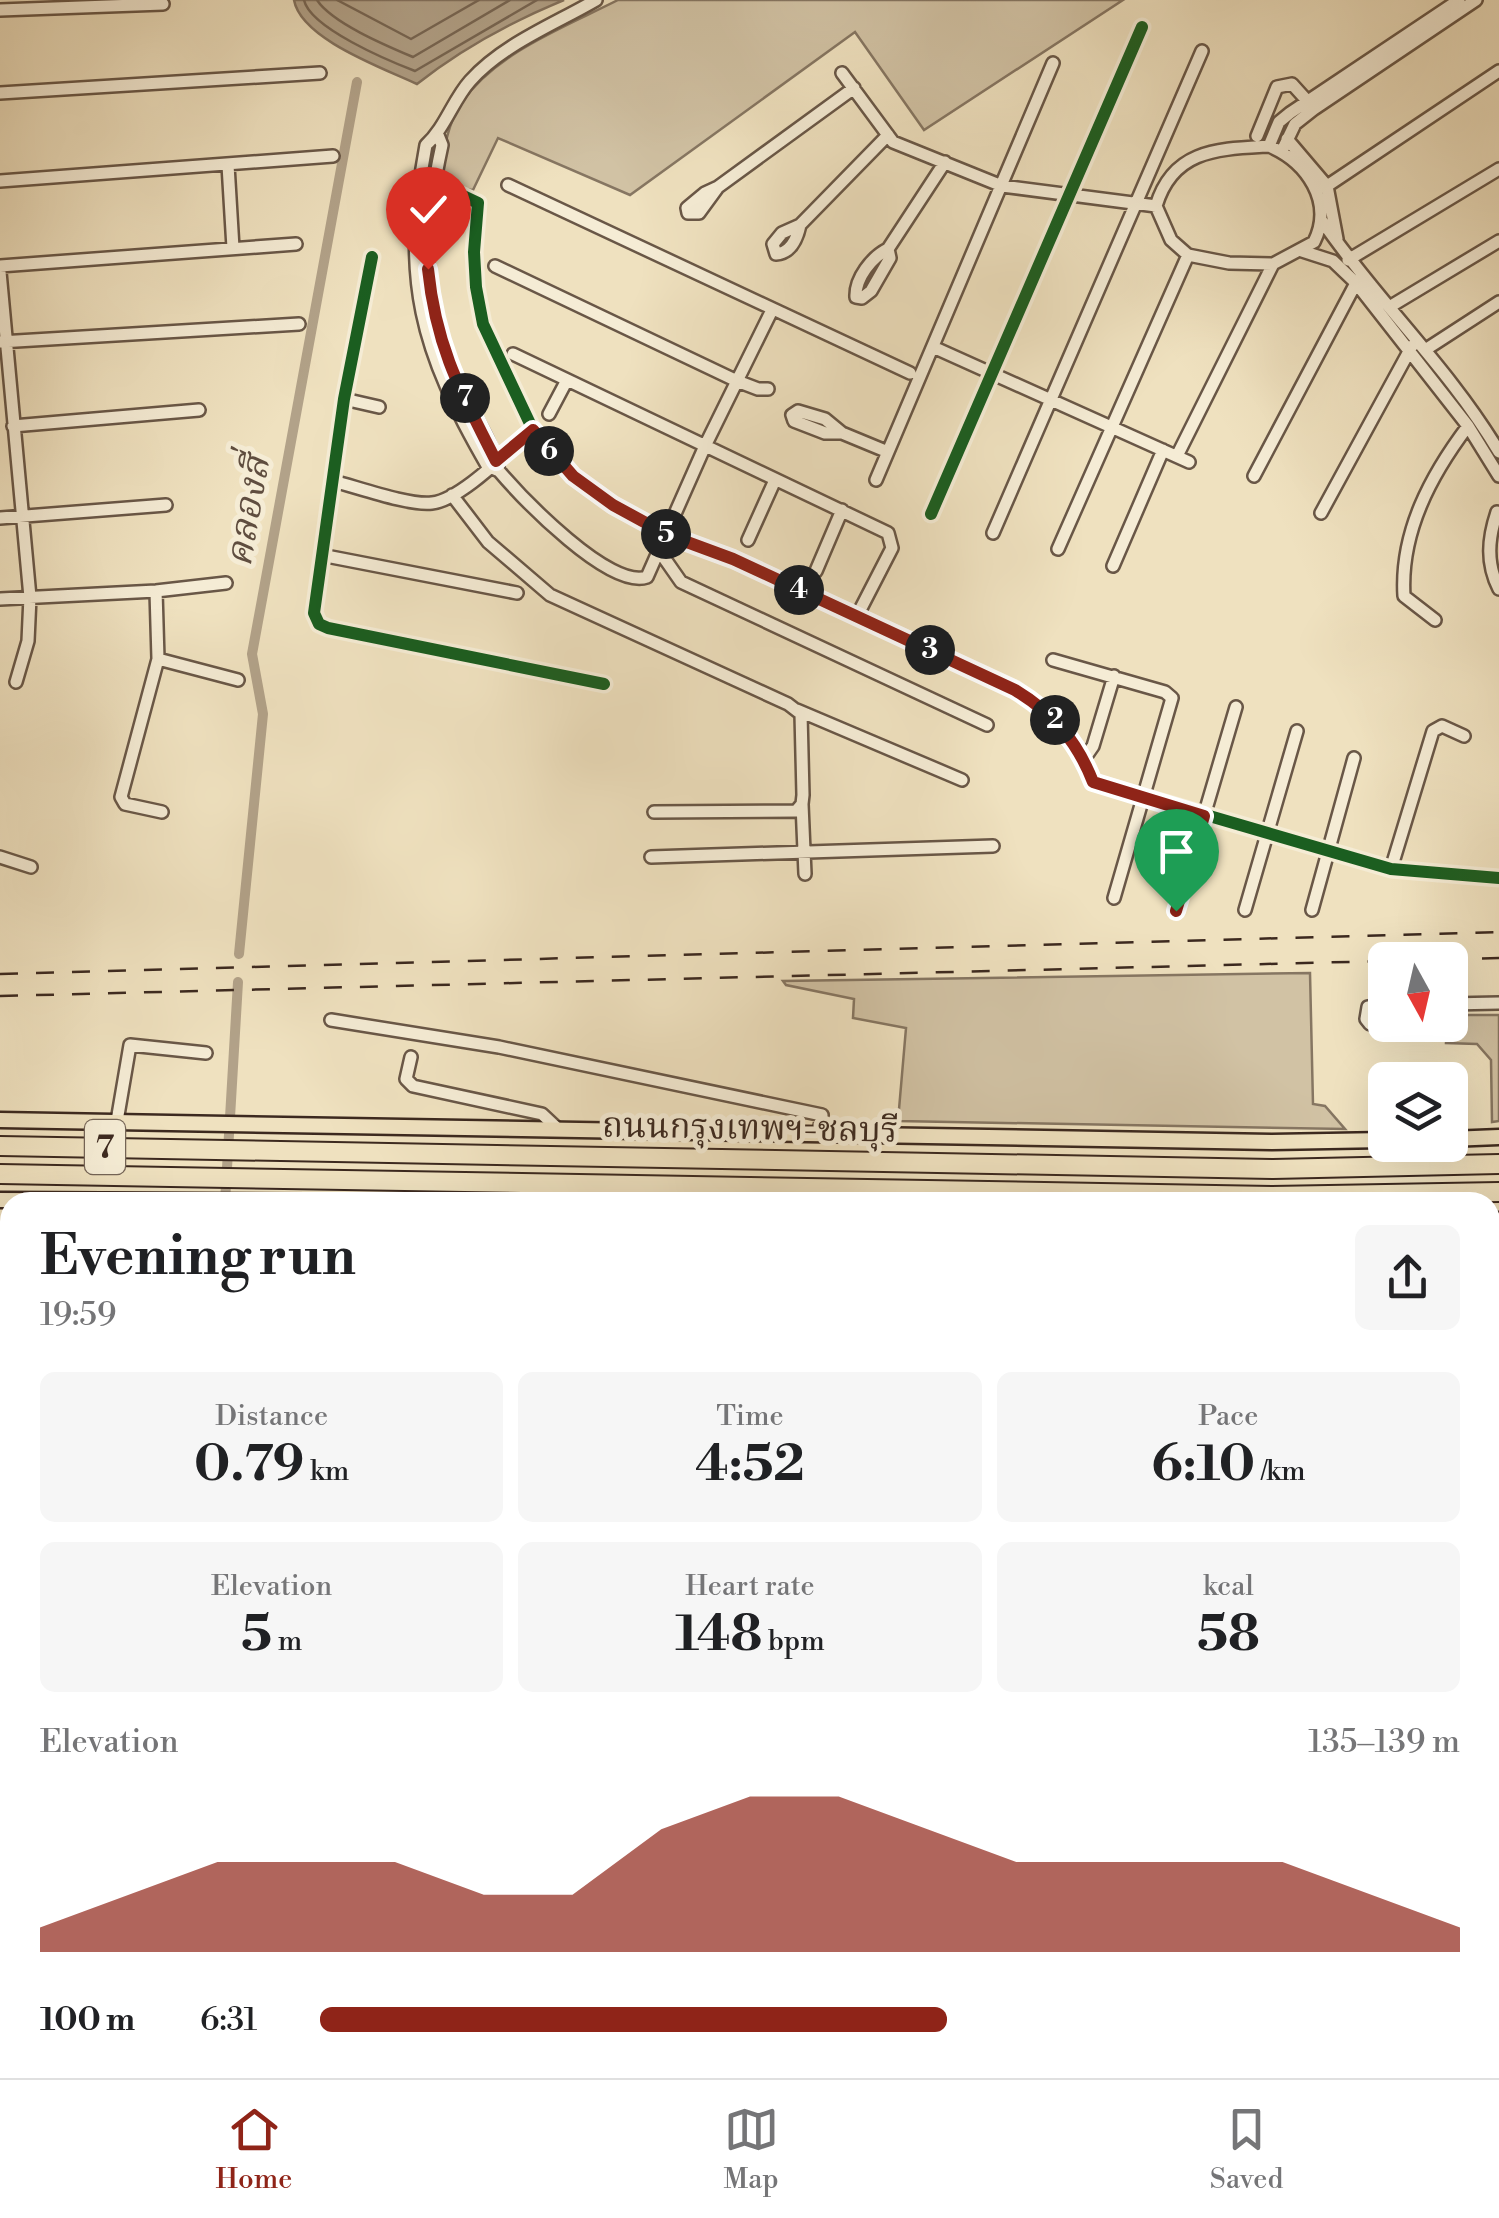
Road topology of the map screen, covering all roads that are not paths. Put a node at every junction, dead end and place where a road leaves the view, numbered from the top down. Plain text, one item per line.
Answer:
1 (596, 0) edge
2 (1458, 0) edge
3 (1476, 0) edge
4 (163, 4) dead end
5 (0, 10) edge
6 (1142, 27) dead end
7 (1202, 51) dead end
8 (1053, 63) dead end
9 (1499, 71) edge
10 (842, 72) dead end
11 (320, 73) dead end
12 (854, 88) junction
13 (0, 93) edge
14 (1310, 105) junction
15 (888, 135) junction
16 (1257, 136) dead end
17 (1285, 145) junction
18 (1269, 146) junction
19 (332, 156) dead end
20 (944, 162) junction
21 (228, 164) junction
22 (1499, 169) edge
23 (0, 182) edge
24 (508, 185) dead end
25 (1002, 186) junction
26 (1323, 187) junction
27 (718, 188) dead end
28 (425, 193) junction
29 (1070, 194) junction
30 (1135, 202) junction
31 (1156, 206) junction
32 (1322, 221) junction
33 (800, 225) dead end
34 (1499, 241) edge
35 (1337, 243) junction
36 (296, 244) dead end
37 (233, 248) junction
38 (888, 250) dead end
39 (1302, 251) junction
40 (1188, 255) junction
41 (372, 257) dead end
42 (1348, 260) junction
43 (1273, 264) junction
44 (495, 266) dead end
45 (0, 269) edge
46 (1356, 284) junction
47 (1499, 302) edge
48 (1391, 306) junction
49 (772, 310) junction
50 (299, 324) dead end
51 (3, 342) edge
52 (1413, 344) junction
53 (934, 347) junction
54 (1424, 350) junction
55 (513, 354) dead end
56 (910, 373) dead end
57 (992, 375) junction
58 (567, 380) junction
59 (737, 381) junction
60 (768, 389) dead end
61 (344, 399) junction
62 (1052, 401) junction
63 (380, 407) dead end
64 (199, 410) dead end
65 (549, 414) dead end
66 (13, 426) junction
67 (1110, 426) junction
68 (1468, 426) junction
69 (533, 430) junction
70 (842, 433) dead end
71 (705, 446) junction
72 (1163, 450) junction
73 (888, 452) junction
74 (1499, 452) edge
75 (1176, 456) junction
76 (1189, 462) dead end
77 (494, 466) junction
78 (1254, 476) dead end
79 (1499, 476) edge
80 (775, 480) junction
81 (876, 480) dead end
82 (333, 481) junction
83 (452, 496) junction
84 (166, 505) dead end
85 (842, 510) junction
86 (1497, 512) edge
87 (932, 514) dead end
88 (1321, 514) dead end
89 (23, 516) junction
90 (0, 518) edge
91 (993, 533) dead end
92 (668, 535) junction
93 (748, 540) dead end
94 (1058, 548) dead end
95 (660, 552) junction
96 (321, 555) junction
97 (1494, 555) edge
98 (1112, 566) dead end
99 (816, 571) dead end
100 (226, 583) dead end
101 (1499, 589) edge
102 (156, 591) junction
103 (517, 593) dead end
104 (30, 597) junction
105 (0, 599) edge
106 (857, 616) junction
107 (1436, 620) dead end
108 (158, 658) junction
109 (1054, 660) dead end
110 (1114, 676) junction
111 (238, 680) dead end
112 (16, 682) dead end
113 (604, 684) dead end
114 (1236, 707) dead end
115 (797, 710) junction
116 (987, 725) dead end
117 (1297, 731) dead end
118 (1464, 736) dead end
119 (1354, 758) dead end
120 (1084, 759) junction
121 (962, 780) dead end
122 (1144, 798) junction
123 (802, 804) junction
124 (162, 812) dead end
125 (654, 812) dead end
126 (1204, 816) junction
127 (1266, 834) junction
128 (993, 846) dead end
129 (804, 853) junction
130 (1328, 853) junction
131 (651, 856) dead end
132 (0, 857) edge
133 (31, 867) dead end
134 (1391, 870) junction
135 (805, 874) dead end
136 (1499, 878) edge
137 (1114, 898) dead end
138 (1245, 910) dead end
139 (1312, 910) dead end
140 (1176, 911) dead end
141 (1499, 1003) edge
142 (1468, 1004) edge
143 (331, 1020) dead end
144 (206, 1054) dead end
145 (411, 1057) dead end
146 (0, 1120) edge
147 (117, 1121) junction
148 (557, 1128) junction
149 (820, 1132) junction
150 (1499, 1137) edge
151 (1468, 1138) edge
152 (1368, 1140) edge
153 (0, 1146) edge
154 (1499, 1164) edge
155 (0, 1174) edge
156 (1046, 1192) edge

1 - 28 street
2 - 14 street
3 - 14 street
4 - 5 street
6 - 29 street
7 - 30 street
8 - 25 street
9 - 26 street
10 - 12 street
11 - 13 street
12 - 15 street
12 - 27 street
14 - 16 street
14 - 17 street
14 - 18 street
15 - 20 street
15 - 33 street
17 - 18 street
17 - 26 street
18 - 31 street
19 - 21 street
20 - 25 street
20 - 38 street
21 - 23 street
21 - 37 street
22 - 42 street
24 - 49 street
25 - 29 street
25 - 53 street
26 - 32 street
26 - 35 street
28 - 69 street
28 - 77 street
29 - 30 street
29 - 57 street
30 - 31 street
30 - 62 street
31 - 40 street
32 - 35 street
32 - 39 street
34 - 48 street
35 - 42 street
36 - 37 street
37 - 45 street
39 - 43 street
39 - 46 street
40 - 43 street
40 - 67 street
41 - 61 street
42 - 48 street
43 - 75 street
44 - 59 street
45 - 51 street
46 - 52 street
46 - 78 street
47 - 54 street
48 - 52 street
49 - 56 street
49 - 59 street
50 - 51 street
51 - 66 street
52 - 54 street
52 - 68 street
52 - 88 street
53 - 57 street
53 - 73 street
54 - 74 street
55 - 58 street
57 - 62 street
57 - 87 street
58 - 65 street
58 - 71 street
59 - 60 street
59 - 71 street
61 - 63 street
61 - 82 street
62 - 67 street
62 - 91 street
64 - 66 street
66 - 89 street
67 - 72 street
67 - 94 street
68 - 79 street
68 - 107 street
69 - 77 street
69 - 92 street
70 - 73 street
71 - 80 street
71 - 92 street
72 - 75 street
72 - 98 street
73 - 81 street
75 - 76 street
77 - 83 street
77 - 95 street
80 - 85 street
80 - 93 street
82 - 83 street
82 - 96 street
83 - 115 street
84 - 89 street
85 - 99 street
85 - 106 street
86 - 97 street
89 - 90 street
89 - 104 street
92 - 95 street
92 - 106 street
95 - 116 street
96 - 103 street
96 - 113 street
97 - 101 street
100 - 102 street
102 - 104 street
102 - 108 street
104 - 105 street
104 - 112 street
106 - 120 street
108 - 111 street
108 - 124 street
109 - 110 street
110 - 120 street
110 - 122 street
114 - 126 street
115 - 121 street
115 - 123 street
117 - 127 street
118 - 134 street
119 - 130 street
120 - 122 street
122 - 126 street
122 - 137 street
123 - 125 street
123 - 129 street
126 - 127 street
126 - 140 street
127 - 130 street
127 - 138 street
128 - 129 street
129 - 131 street
129 - 135 street
130 - 134 street
130 - 139 street
132 - 133 street
134 - 136 street
141 - 142 street
143 - 149 street
144 - 147 street
145 - 148 street
146 - 147 main road
147 - 148 main road
148 - 149 main road
149 - 152 main road
150 - 151 main road
153 - 154 highway, ถนนกรุงเทพฯ-ชลบุรี / 7
155 - 156 highway, ถนนกรุงเทพฯ-ชลบุรี / 7

